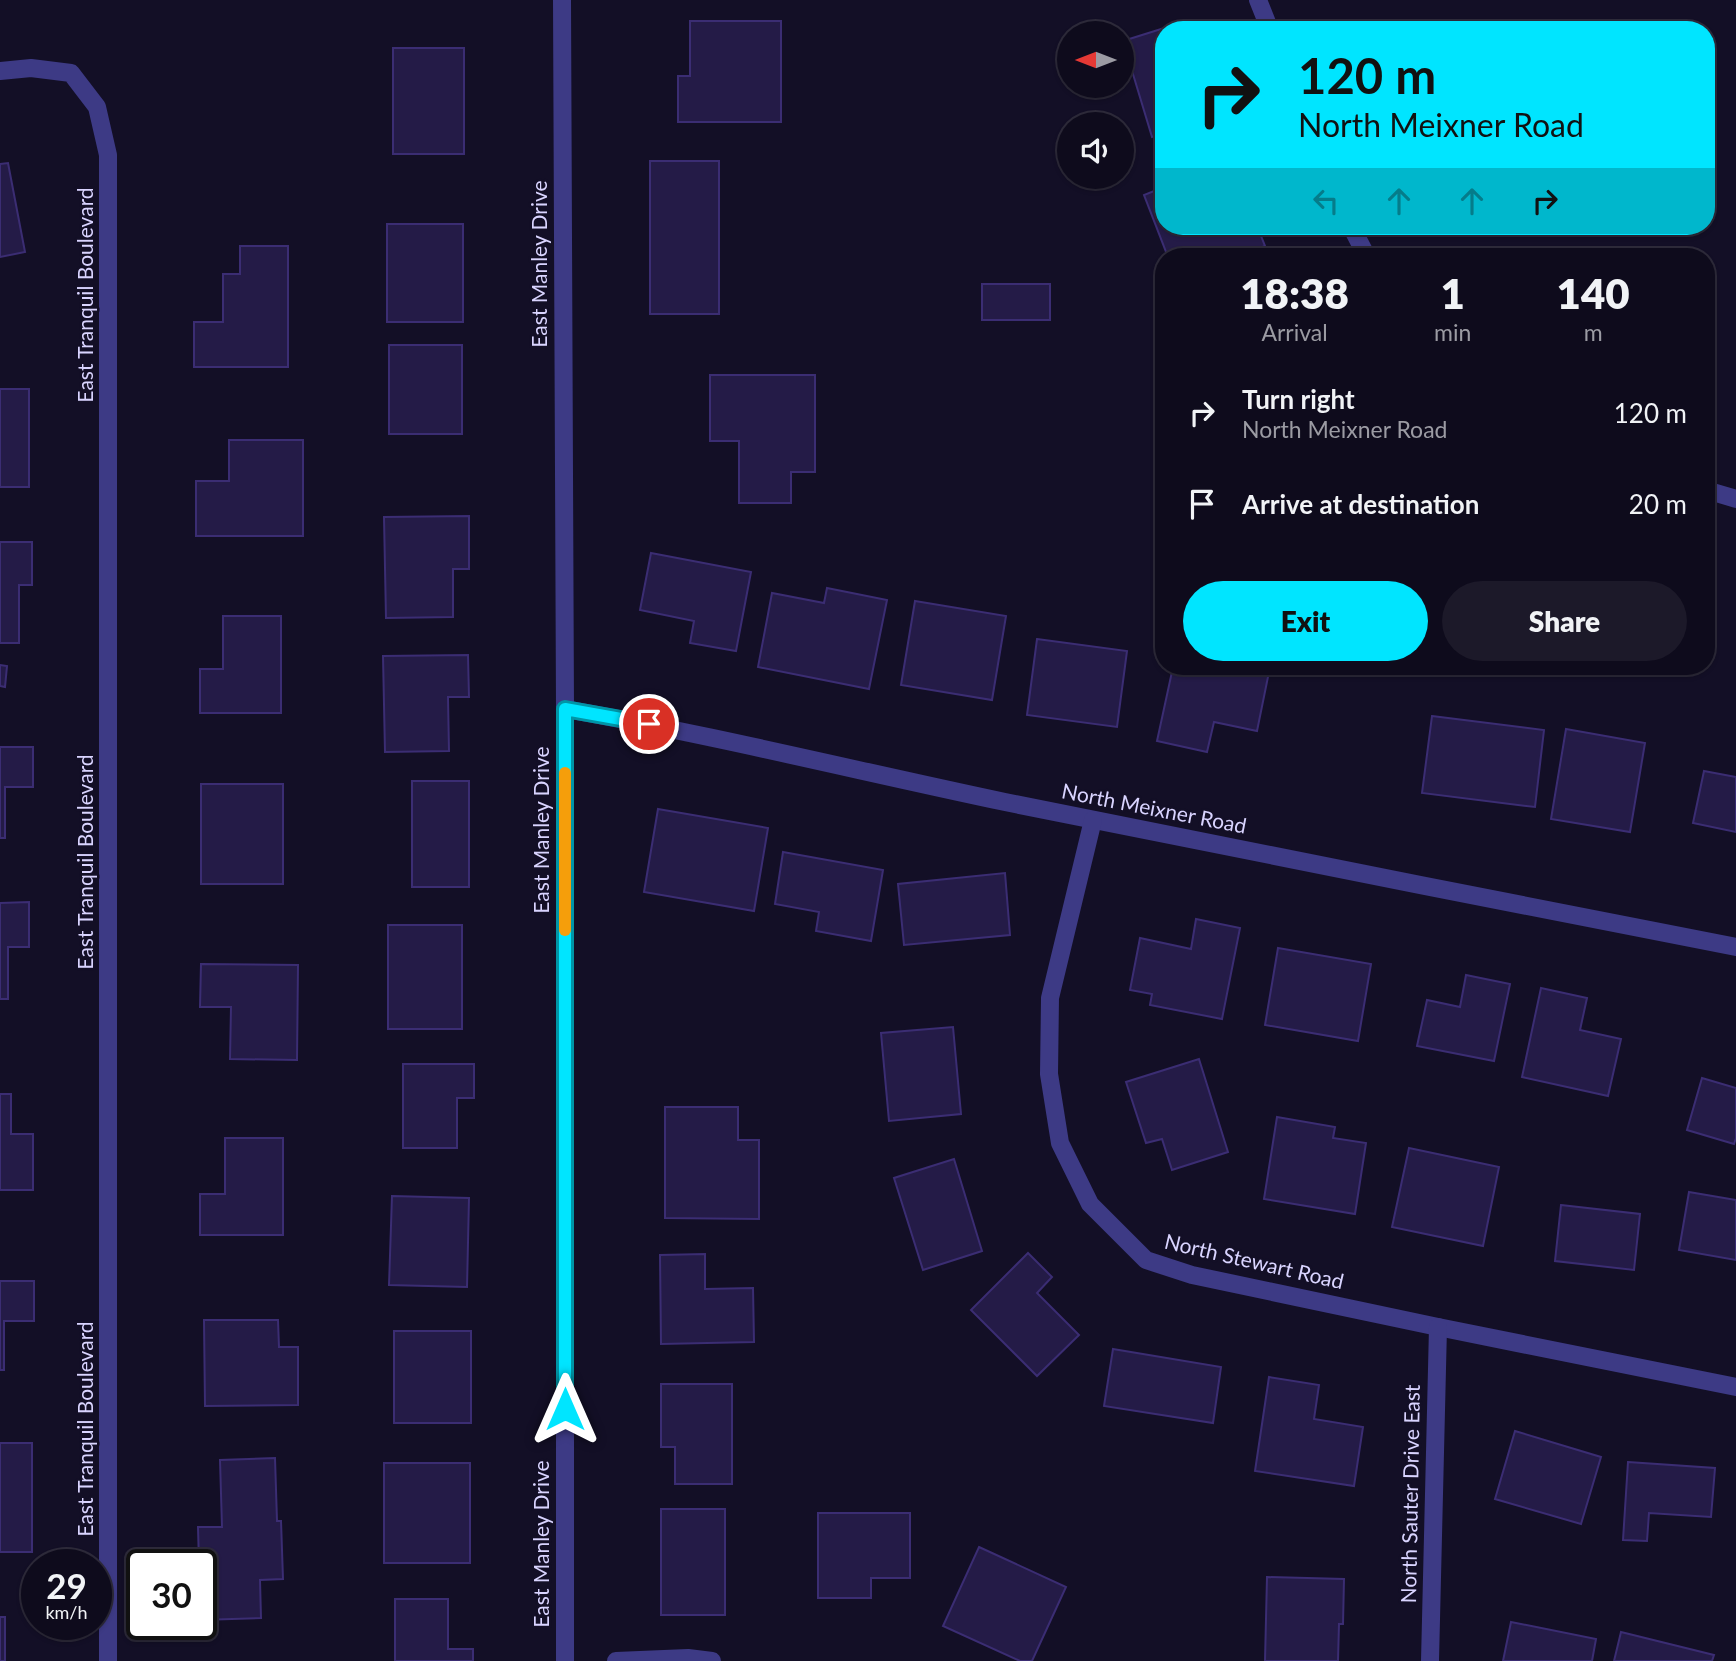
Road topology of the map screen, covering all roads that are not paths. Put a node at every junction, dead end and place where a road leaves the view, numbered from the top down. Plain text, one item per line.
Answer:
1 (562, 0) edge
2 (1258, 0) edge
3 (1266, 21) edge
4 (0, 71) edge
5 (1715, 493) edge
6 (1736, 499) edge
7 (565, 709) junction
8 (1093, 820) junction
9 (1736, 947) edge
10 (1438, 1327) junction
11 (1736, 1387) edge
12 (108, 1661) edge
13 (565, 1661) edge
14 (615, 1661) edge
15 (712, 1661) edge
16 (1430, 1661) edge

1 - 7 street, East Manley Drive
2 - 3 street
4 - 12 street, East Tranquil Boulevard
5 - 6 street
7 - 8 street, North Meixner Road
7 - 13 street, East Manley Drive
8 - 9 street, North Meixner Road
8 - 10 street, North Stewart Road
10 - 11 street, North Stewart Road
10 - 16 street, North Sauter Drive East
14 - 15 street

